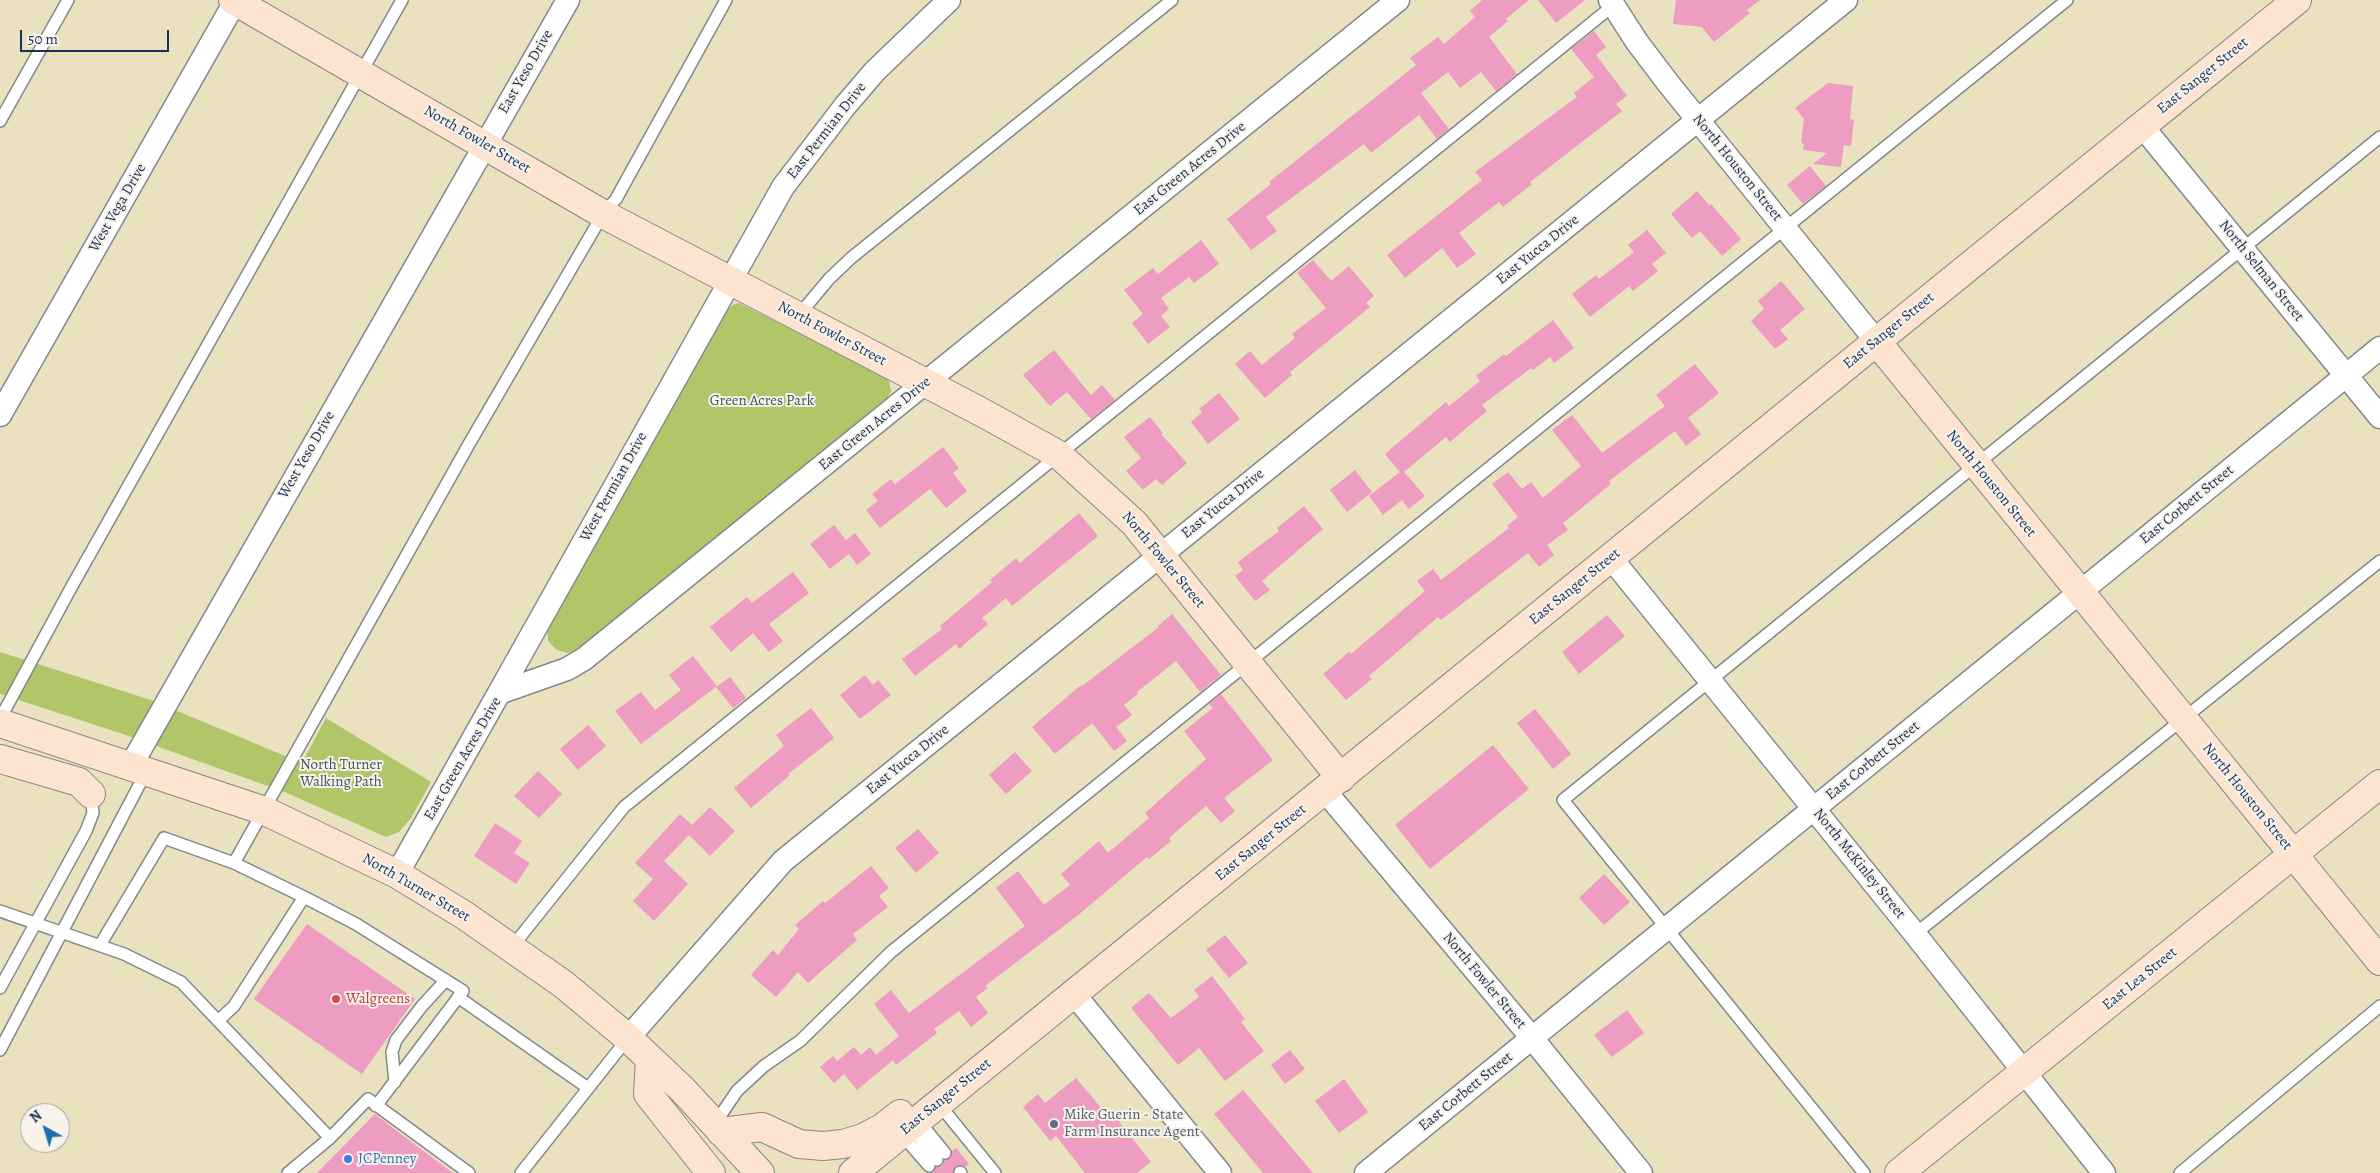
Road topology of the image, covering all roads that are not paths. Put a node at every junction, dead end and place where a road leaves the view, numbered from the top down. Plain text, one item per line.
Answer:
1 (68, 0) edge
2 (235, 0) edge
3 (402, 0) edge
4 (568, 0) edge
5 (726, 0) edge
6 (949, 0) edge
7 (1172, 0) edge
8 (1398, 0) edge
9 (1846, 0) edge
10 (2067, 0) edge
11 (2297, 0) edge
12 (1615, 2) edge
13 (361, 72) junction
14 (1698, 120) junction
15 (0, 121) edge
16 (2142, 126) junction
17 (2380, 137) edge
18 (484, 144) junction
19 (603, 214) junction
20 (1785, 228) junction
21 (2242, 247) junction
22 (729, 281) junction
23 (798, 316) junction
24 (1877, 342) junction
25 (2380, 348) edge
26 (2346, 375) junction
27 (924, 383) junction
28 (0, 415) edge
29 (2380, 417) edge
30 (1059, 455) junction
31 (1976, 464) junction
32 (1160, 555) junction
33 (1610, 558) junction
34 (2380, 560) edge
35 (2079, 593) junction
36 (1247, 662) junction
37 (1710, 681) junction
38 (499, 693) junction
39 (0, 719) edge
40 (2183, 720) junction
41 (0, 724) edge
42 (0, 759) edge
43 (138, 770) junction
44 (2380, 784) edge
45 (1333, 785) junction
46 (91, 794) joint
47 (1814, 810) junction
48 (265, 811) junction
49 (2294, 855) junction
50 (234, 863) junction
51 (397, 874) junction
52 (304, 897) junction
53 (0, 911) edge
54 (36, 923) junction
55 (1666, 930) junction
56 (63, 933) junction
57 (1915, 934) junction
58 (100, 945) junction
59 (512, 947) junction
60 (2380, 961) edge
61 (446, 980) junction
62 (0, 988) edge
63 (1074, 994) junction
64 (458, 998) junction
65 (2380, 1006) edge
66 (1044, 1017) junction
67 (218, 1021) junction
68 (628, 1038) junction
69 (1532, 1038) junction
70 (0, 1050) edge
71 (650, 1058) junction
72 (2024, 1073) junction
73 (394, 1082) junction
74 (588, 1088) junction
75 (938, 1103) junction
76 (376, 1106) junction
77 (910, 1127) junction
78 (718, 1128) junction
79 (330, 1138) junction
80 (288, 1173) edge
81 (469, 1173) edge
82 (521, 1173) edge
83 (711, 1173) edge
84 (760, 1173) edge
85 (853, 1173) edge
86 (995, 1173) edge
87 (1220, 1173) edge
88 (1366, 1173) edge
89 (1641, 1173) edge
90 (1864, 1173) edge
91 (1899, 1173) edge
92 (2104, 1173) edge
93 (2180, 1173) edge

1 - 15 lane
2 - 13 main road, North Fowler Street
2 - 28 street, West Vega Drive
3 - 13 lane
4 - 18 street, East Yeso Drive
5 - 19 lane
6 - 22 street, East Permian Drive
7 - 23 lane
8 - 27 street, East Green Acres Drive
9 - 14 street, East Yucca Drive
10 - 20 lane
11 - 16 main road, East Sanger Street
12 - 14 street, North Houston Street
12 - 30 lane
13 - 18 main road, North Fowler Street
13 - 39 lane
14 - 20 street, North Houston Street
14 - 32 street, East Yucca Drive
16 - 21 street, North Selman Street
16 - 24 main road, East Sanger Street
17 - 21 lane
18 - 19 main road, North Fowler Street
18 - 43 street, West Yeso Drive
19 - 22 main road, North Fowler Street
19 - 48 lane
20 - 24 street, North Houston Street
20 - 36 lane
21 - 26 street, North Selman Street
21 - 31 lane
22 - 23 main road, North Fowler Street
22 - 38 street, West Permian Drive
23 - 27 main road, North Fowler Street
24 - 31 main road, North Houston Street
24 - 33 main road, East Sanger Street
25 - 26 street, East Corbett Street
26 - 29 street, North Selman Street
26 - 35 street, East Corbett Street
27 - 30 main road, North Fowler Street
27 - 38 street, East Green Acres Drive
30 - 32 main road, North Fowler Street
30 - 59 lane
31 - 35 main road, North Houston Street
31 - 37 lane
32 - 36 main road, North Fowler Street
32 - 68 street, East Yucca Drive
33 - 37 street, North McKinley Street
33 - 45 main road, East Sanger Street
34 - 40 lane
35 - 40 main road, North Houston Street
35 - 47 street, East Corbett Street
36 - 45 main road, North Fowler Street
36 - 78 lane
37 - 47 street, North McKinley Street
37 - 55 lane
38 - 51 street, East Green Acres Drive
40 - 49 main road, North Houston Street
40 - 57 lane
41 - 43 main road, North Turner Street
42 - 46 main road
43 - 48 main road, North Turner Street
43 - 56 lane
44 - 49 main road, East Lea Street
45 - 63 main road, East Sanger Street
45 - 69 street, North Fowler Street
46 - 54 lane
47 - 55 street, East Corbett Street
47 - 57 street, North McKinley Street
48 - 50 lane
48 - 51 main road, North Turner Street
49 - 60 main road, North Houston Street
49 - 72 main road, East Lea Street
50 - 52 lane
50 - 58 lane
51 - 59 main road, North Turner Street
52 - 61 lane
52 - 67 lane
53 - 54 lane
54 - 56 lane
54 - 62 lane
55 - 69 street, East Corbett Street
55 - 90 lane
56 - 58 lane
56 - 70 lane
57 - 72 street, North McKinley Street
58 - 67 lane
59 - 68 main road, North Turner Street
61 - 64 lane
61 - 73 lane
63 - 66 main road, East Sanger Street
63 - 87 street
64 - 73 lane
64 - 74 lane
65 - 93 lane
66 - 75 main road, East Sanger Street
66 - 78 main road
67 - 79 lane
68 - 71 main road, North Turner Street
68 - 74 lane
69 - 88 street, East Corbett Street
69 - 89 street, North Fowler Street
71 - 78 main road, North Turner Street
71 - 83 main road
72 - 91 main road, East Lea Street
72 - 92 street, North McKinley Street
73 - 76 lane
74 - 82 lane
75 - 77 main road, East Sanger Street
75 - 86 lane
76 - 79 lane
76 - 81 lane
77 - 77 lane
77 - 85 main road, East Sanger Street
78 - 84 main road, North Turner Street
79 - 80 lane

